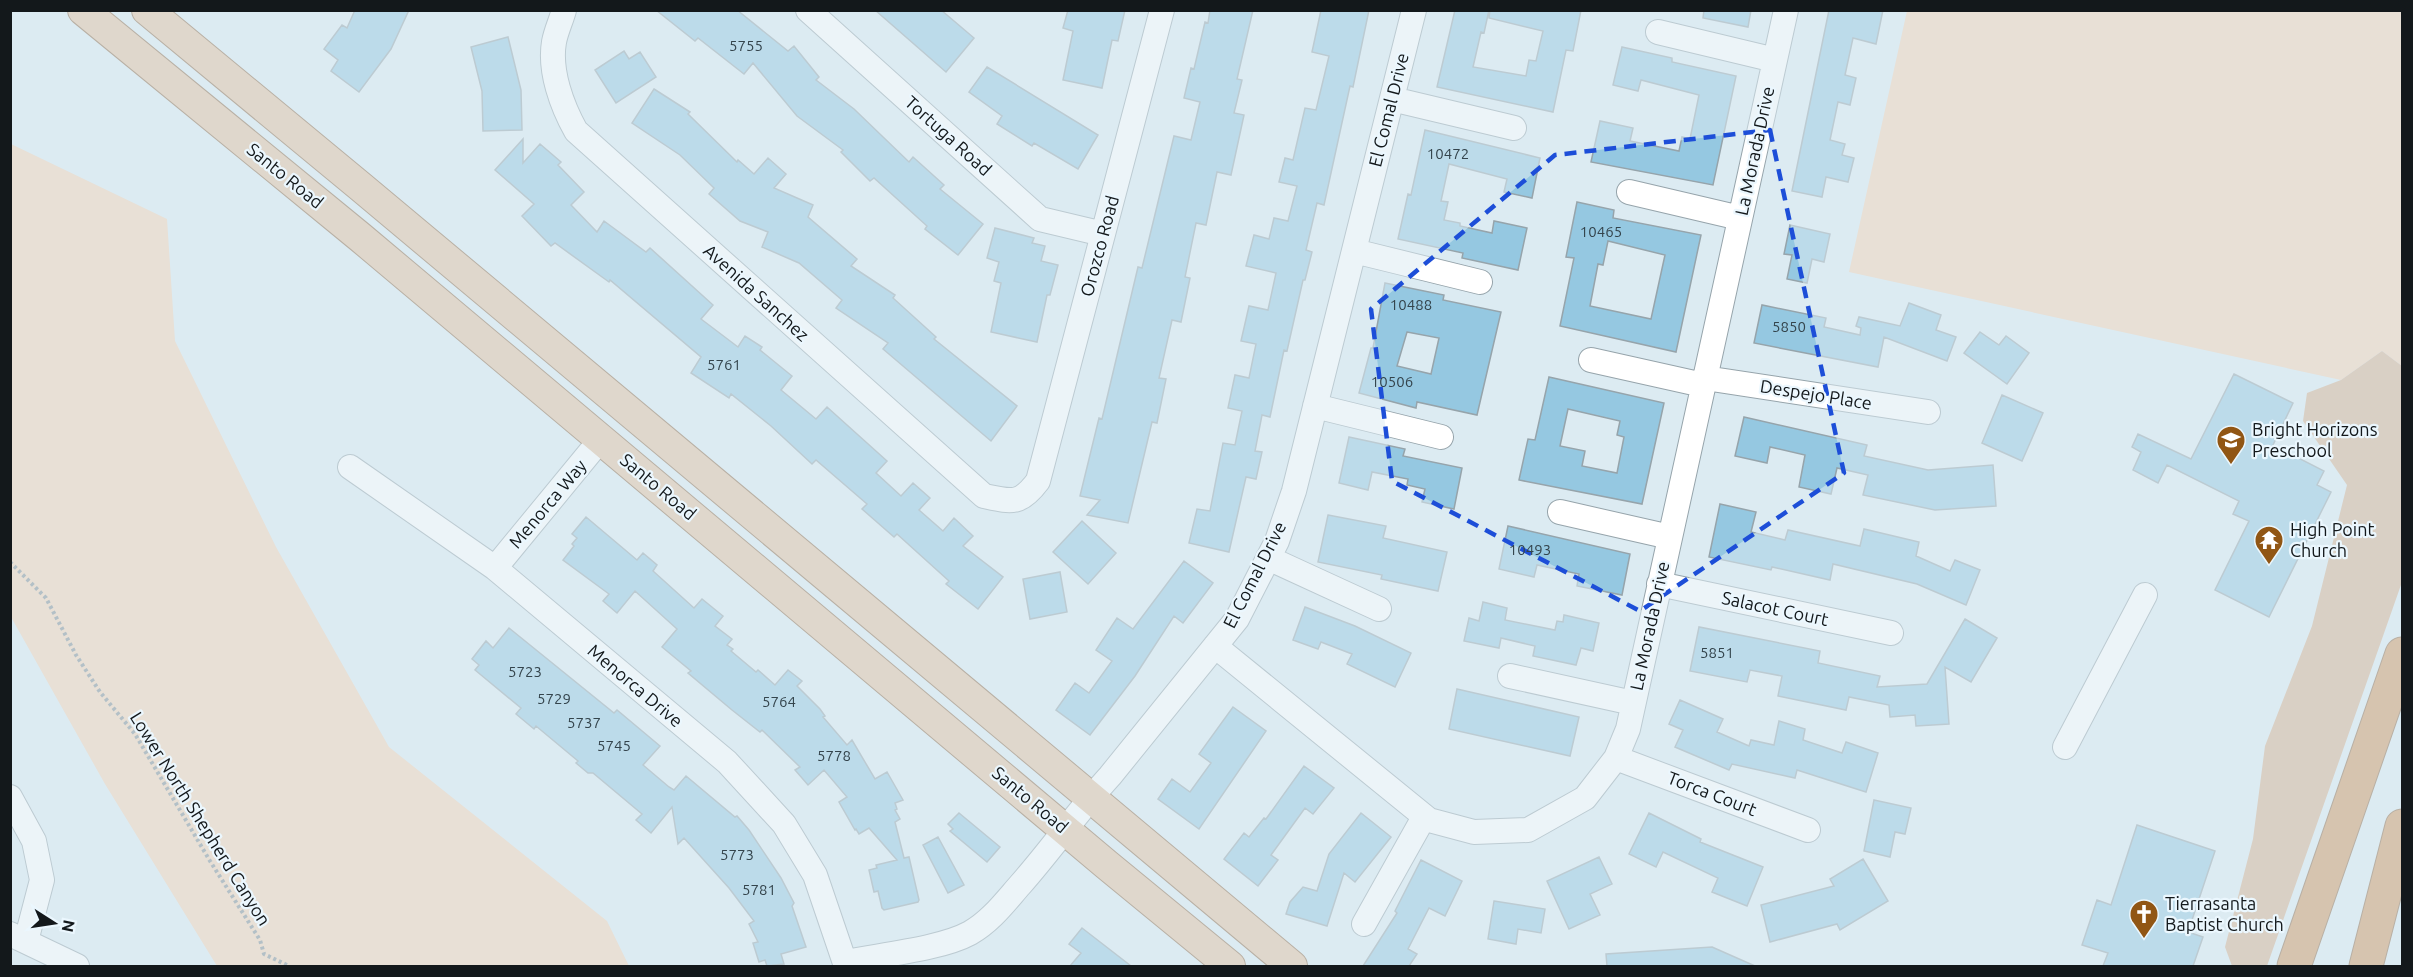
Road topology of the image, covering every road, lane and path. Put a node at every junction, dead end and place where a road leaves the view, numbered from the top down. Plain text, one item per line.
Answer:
1 (83, 10) edge
2 (147, 10) edge
3 (564, 10) edge
4 (808, 10) edge
5 (1162, 10) edge
6 (1414, 10) edge
7 (1786, 10) edge
8 (1658, 32) dead end
9 (1775, 60) junction
10 (1392, 99) junction
11 (1514, 128) dead end
12 (1629, 192) dead end
13 (1740, 218) junction
14 (1103, 234) junction
15 (1354, 251) junction
16 (1480, 282) dead end
17 (1590, 360) dead end
18 (1704, 382) junction
19 (1315, 406) junction
20 (1928, 412) dead end
21 (1441, 437) dead end
22 (601, 439) junction
23 (350, 467) dead end
24 (1038, 481) joint
25 (1560, 512) dead end
26 (1670, 537) junction
27 (1268, 558) junction
28 (10, 562) edge
29 (495, 568) junction
30 (1659, 584) junction
31 (2145, 595) dead end
32 (1379, 609) dead end
33 (1891, 633) dead end
34 (1215, 646) junction
35 (2403, 654) edge
36 (1510, 676) dead end
37 (1633, 703) junction
38 (2065, 747) dead end
39 (1616, 758) junction
40 (1090, 798) junction
41 (11, 800) edge
42 (1424, 817) junction
43 (2403, 826) edge
44 (1066, 830) junction
45 (1808, 831) dead end
46 (1364, 924) dead end
47 (18, 938) edge
48 (846, 964) edge
49 (77, 966) edge
50 (289, 966) edge
51 (1230, 966) edge
52 (1292, 966) edge
53 (2294, 966) edge
54 (2366, 966) edge

1 - 22 main road, Santo Road
2 - 40 main road
3 - 24 street, Avenida Sanchez
4 - 14 street, Tortuga Road
5 - 14 street, Orozco Road
6 - 10 street, El Comal Drive
7 - 9 street, La Morada Drive
8 - 9 street
9 - 13 street, La Morada Drive
10 - 11 street
10 - 15 street, El Comal Drive
12 - 13 street
13 - 18 street, La Morada Drive
14 - 24 street, Orozco Road
15 - 16 street
15 - 19 street, El Comal Drive
17 - 18 street, Despejo Place
18 - 20 street, Despejo Place
18 - 26 street, La Morada Drive
19 - 21 street
19 - 27 street, El Comal Drive
22 - 29 street, Menorca Way
22 - 44 main road, Santo Road
23 - 29 street, Menorca Drive
25 - 26 street
26 - 30 street, La Morada Drive
27 - 32 street
27 - 34 street, El Comal Drive
28 - 50 path, Lower North Shepherd Canyon
29 - 48 street, Menorca Drive
30 - 33 street, Salacot Court
30 - 37 street, La Morada Drive
31 - 38 street
34 - 40 street, El Comal Drive
34 - 42 street, La Morada Drive
35 - 53 highway
36 - 37 street
37 - 39 street, La Morada Drive
39 - 42 street, La Morada Drive
39 - 45 street, Torca Court
40 - 44 street, El Comal Drive
40 - 52 main road
41 - 47 street
42 - 46 street
43 - 54 highway
44 - 48 street, El Comal Drive
44 - 51 main road, Santo Road
47 - 49 street

